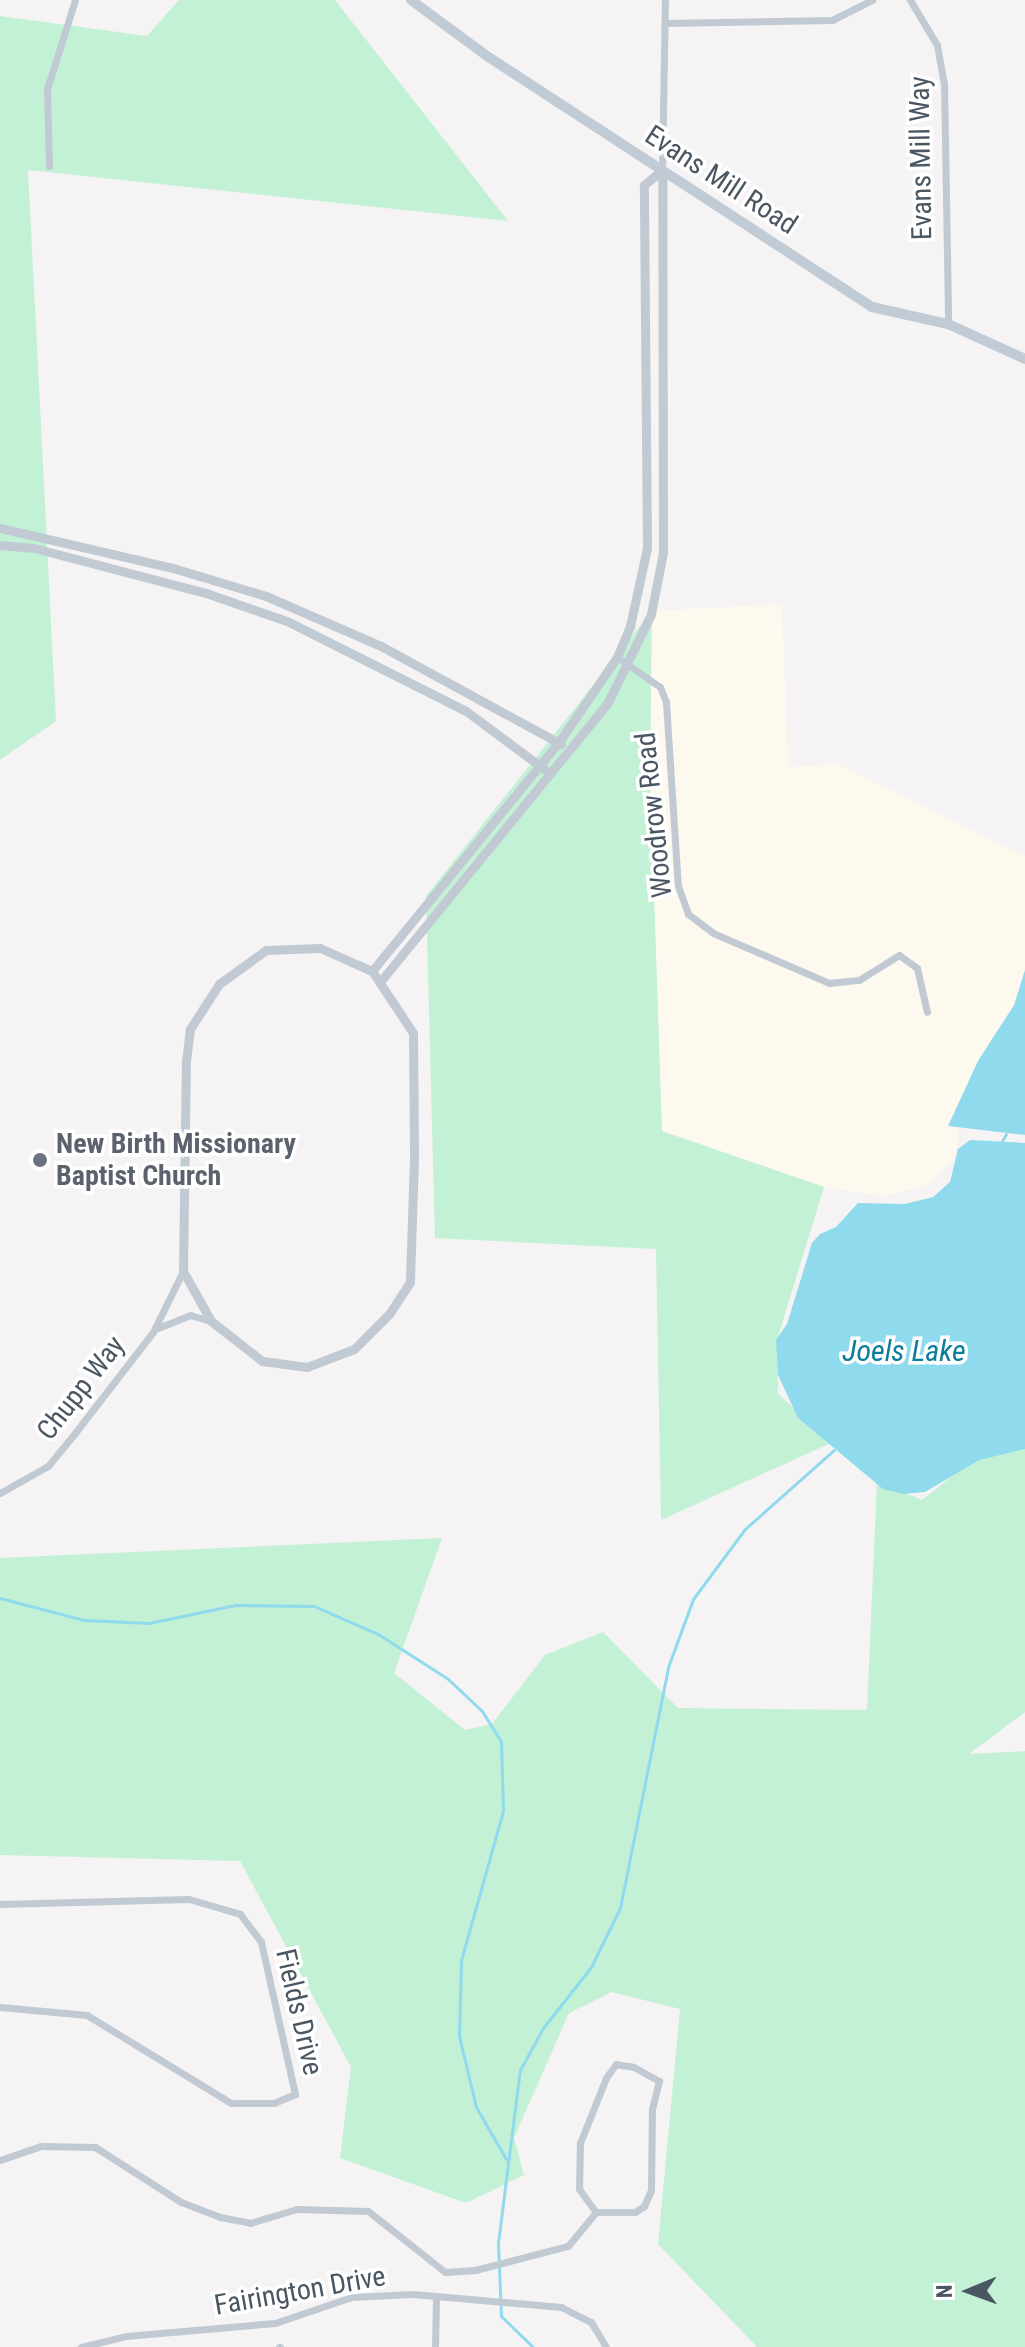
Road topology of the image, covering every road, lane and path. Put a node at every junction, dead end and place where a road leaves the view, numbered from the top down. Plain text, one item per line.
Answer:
1 (75, 0) edge
2 (411, 0) edge
3 (665, 0) edge
4 (872, 0) edge
5 (910, 0) edge
6 (665, 23) junction
7 (49, 166) dead end
8 (662, 170) junction
9 (948, 324) junction
10 (1025, 359) edge
11 (0, 528) edge
12 (0, 545) edge
13 (617, 657) junction
14 (630, 664) junction
15 (559, 742) junction
16 (569, 751) junction
17 (540, 765) junction
18 (550, 774) junction
19 (372, 971) junction
20 (380, 982) junction
21 (927, 1012) dead end
22 (183, 1271) junction
23 (211, 1321) junction
24 (153, 1332) junction
25 (0, 1493) edge
26 (0, 1904) edge
27 (0, 2007) edge
28 (0, 2160) edge
29 (596, 2212) junction
30 (436, 2299) junction
31 (81, 2347) edge
32 (435, 2347) edge
33 (606, 2347) edge

1 - 7 street
2 - 8 main road, Evans Mill Road
3 - 6 street, Woodrow Road
4 - 6 street
5 - 9 street, Evans Mill Way
6 - 8 street, Woodrow Road
8 - 9 main road, Evans Mill Road
8 - 13 street, Woodrow Road
8 - 14 street, Woodrow Road
9 - 10 main road, Evans Mill Road
11 - 15 street
12 - 17 street
13 - 14 street, Woodrow Road
13 - 15 street, Woodrow Road
14 - 16 street, Woodrow Road
14 - 21 street, Woodrow Road
15 - 16 street
15 - 17 street, Woodrow Road
16 - 18 street, Woodrow Road
17 - 18 street
17 - 19 street, Woodrow Road
18 - 20 street, Woodrow Road
19 - 20 street
19 - 22 street
20 - 23 street
22 - 23 street
22 - 24 street
23 - 24 street
24 - 25 street, Chupp Way
26 - 27 street, Fields Drive
28 - 29 street
29 - 29 street
30 - 31 street, Fairington Drive
30 - 32 street
30 - 33 street, Fairington Drive

